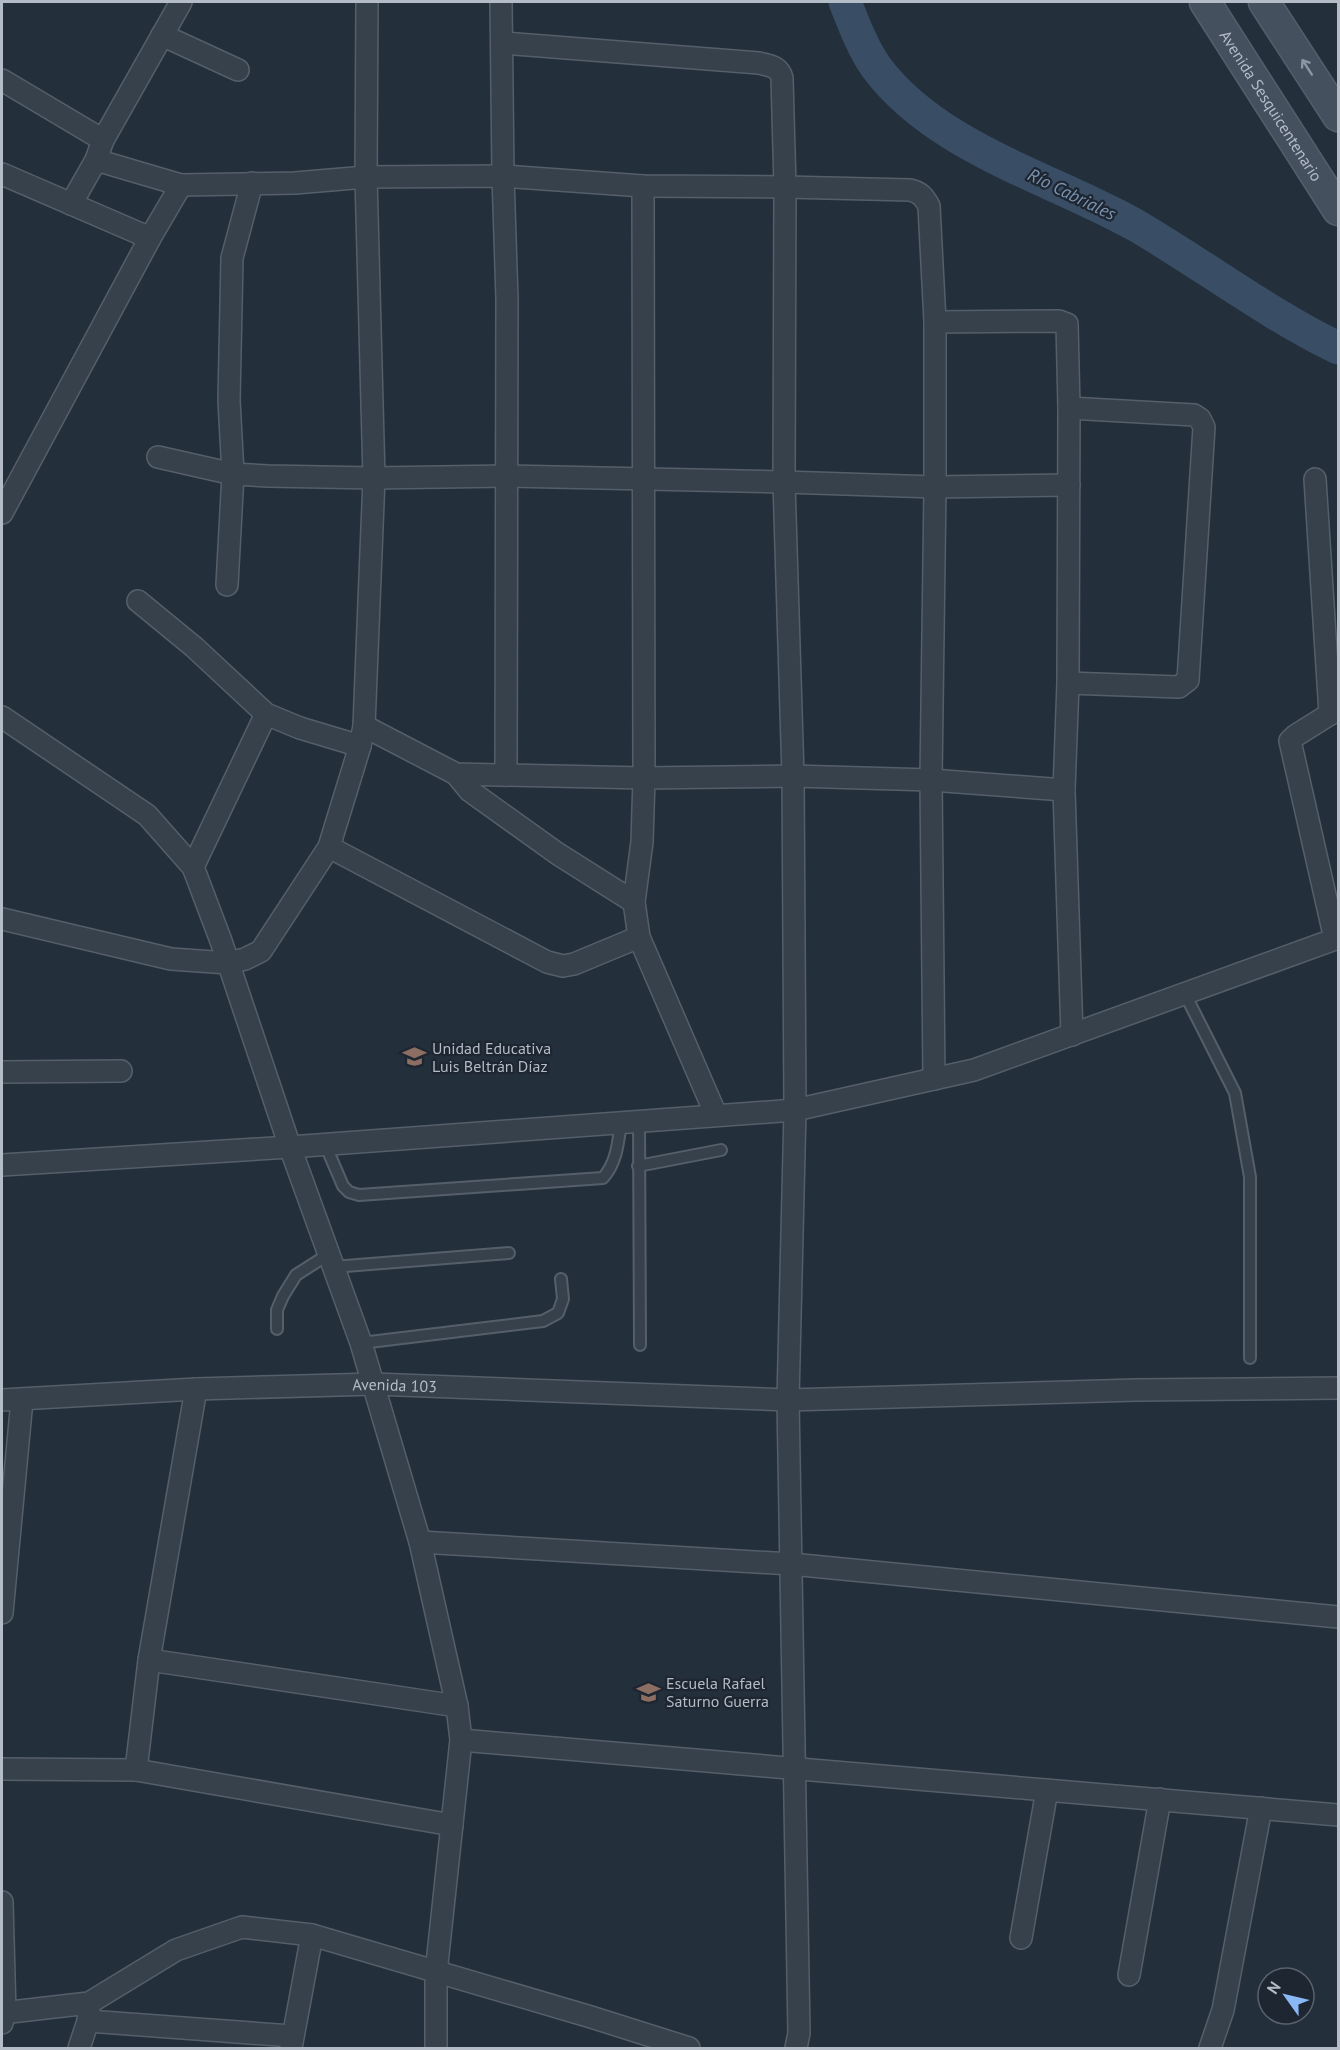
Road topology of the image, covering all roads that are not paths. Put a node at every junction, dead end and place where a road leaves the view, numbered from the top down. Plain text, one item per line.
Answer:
1 (181, 2) edge
2 (367, 2) edge
3 (501, 2) edge
4 (1205, 2) edge
5 (1264, 2) edge
6 (162, 35) junction
7 (502, 43) junction
8 (238, 70) dead end
9 (2, 80) edge
10 (1338, 116) edge
11 (103, 140) junction
12 (96, 160) junction
13 (2, 174) edge
14 (503, 176) junction
15 (366, 177) junction
16 (252, 183) junction
17 (181, 185) junction
18 (643, 186) junction
19 (785, 187) junction
20 (71, 204) junction
21 (1338, 210) edge
22 (150, 238) junction
23 (934, 322) junction
24 (1070, 408) junction
25 (158, 457) dead end
26 (233, 474) junction
27 (508, 476) junction
28 (374, 478) junction
29 (644, 479) junction
30 (1315, 480) dead end
31 (784, 482) junction
32 (1069, 485) junction
33 (935, 487) junction
34 (2, 513) edge
35 (227, 585) dead end
36 (138, 600) dead end
37 (1068, 683) junction
38 (1334, 712) edge
39 (266, 714) junction
40 (2, 717) edge
41 (362, 736) junction
42 (456, 774) junction
43 (506, 775) junction
44 (793, 776) junction
45 (644, 778) junction
46 (931, 780) junction
47 (1064, 790) junction
48 (329, 847) junction
49 (193, 867) junction
50 (634, 902) junction
51 (2, 919) edge
52 (639, 937) junction
53 (1337, 938) edge
54 (228, 963) junction
55 (1185, 994) junction
56 (1072, 1035) junction
57 (121, 1071) dead end
58 (2, 1072) edge
59 (934, 1079) junction
60 (795, 1110) junction
61 (716, 1116) junction
62 (630, 1122) junction
63 (325, 1144) junction
64 (290, 1147) junction
65 (721, 1150) dead end
66 (2, 1165) edge
67 (638, 1166) junction
68 (509, 1253) dead end
69 (331, 1260) junction
70 (561, 1279) dead end
71 (276, 1329) dead end
72 (361, 1343) junction
73 (639, 1345) dead end
74 (1250, 1359) dead end
75 (374, 1384) junction
76 (1338, 1388) edge
77 (196, 1389) junction
78 (11, 1400) edge
79 (788, 1400) junction
80 (420, 1542) junction
81 (791, 1564) junction
82 (2, 1613) edge
83 (1338, 1617) edge
84 (149, 1660) junction
85 (457, 1706) junction
86 (461, 1740) junction
87 (794, 1768) junction
88 (2, 1769) edge
89 (136, 1770) junction
90 (1047, 1790) junction
91 (1160, 1799) junction
92 (1261, 1808) junction
93 (1338, 1815) edge
94 (452, 1826) junction
95 (2, 1902) edge
96 (312, 1935) junction
97 (1021, 1938) dead end
98 (436, 1972) junction
99 (1129, 1975) dead end
100 (89, 2012) junction
101 (2, 2017) edge
102 (292, 2042) edge
103 (79, 2049) edge
104 (436, 2049) edge
105 (689, 2049) edge
106 (796, 2049) edge
107 (1210, 2049) edge

1 - 6 street
2 - 15 street
3 - 7 street
4 - 21 main road, Avenida Sesquicentenario
10 -> 5 main road
6 - 8 street
6 - 11 street
7 - 14 street
7 - 19 street
9 - 11 street
11 - 12 street
12 - 17 street
12 - 20 street
13 - 20 street
14 - 15 street
14 - 18 street
14 - 27 street
15 - 16 street
15 - 28 street
16 - 17 street
16 - 26 street
17 - 22 street
18 - 19 street
18 - 29 street
19 - 23 street
19 - 31 street
20 - 22 street
22 - 34 street
23 - 24 street
23 - 33 street
24 - 32 street
24 - 37 street
25 - 26 street
26 - 28 street
26 - 35 street
27 - 28 street
27 - 29 street
27 - 43 street
28 - 41 street
29 - 31 street
29 - 45 street
30 - 38 street
31 - 33 street
31 - 44 street
32 - 33 street
32 - 37 street
33 - 46 street
36 - 39 street
37 - 47 street
38 - 53 street
39 - 41 street
39 - 49 street
40 - 49 street
41 - 42 street
41 - 48 street
42 - 43 street
42 - 50 street
43 - 45 street
44 - 45 street
44 - 46 street
44 - 60 street
45 - 50 street
46 - 47 street
46 - 59 street
47 - 56 street
48 - 52 street
48 - 54 street
49 - 54 street
50 - 52 street
51 - 54 street
52 - 61 street
53 - 55 street
54 - 64 street
55 - 56 street
55 - 74 lane
56 - 59 street
57 - 58 street
59 - 60 street
60 - 61 street
60 - 79 street
61 - 62 street
62 - 63 street
62 - 63 lane
62 - 67 lane
63 - 64 street
64 - 66 street
64 - 69 street
65 - 67 lane
67 - 73 lane
68 - 69 lane
69 - 71 lane
69 - 72 street
70 - 72 lane
72 - 75 street
75 - 77 street, Avenida 103
75 - 79 street, Avenida 103
75 - 80 street
76 - 79 street, Avenida 103
77 - 78 street, Avenida 103
77 - 84 street
78 - 82 street
79 - 81 street
80 - 81 street
80 - 85 street
81 - 83 street
81 - 87 street
84 - 85 street
84 - 89 street
85 - 86 street
86 - 87 street
86 - 94 street
87 - 90 street
87 - 106 street
88 - 89 street
89 - 94 street
90 - 91 street
90 - 97 street
91 - 92 street
91 - 99 street
92 - 93 street
92 - 107 street
94 - 98 street
95 - 101 street
96 - 98 street
96 - 100 street
96 - 102 street
98 - 104 street
98 - 105 street
100 - 101 street
100 - 102 street
100 - 103 street

